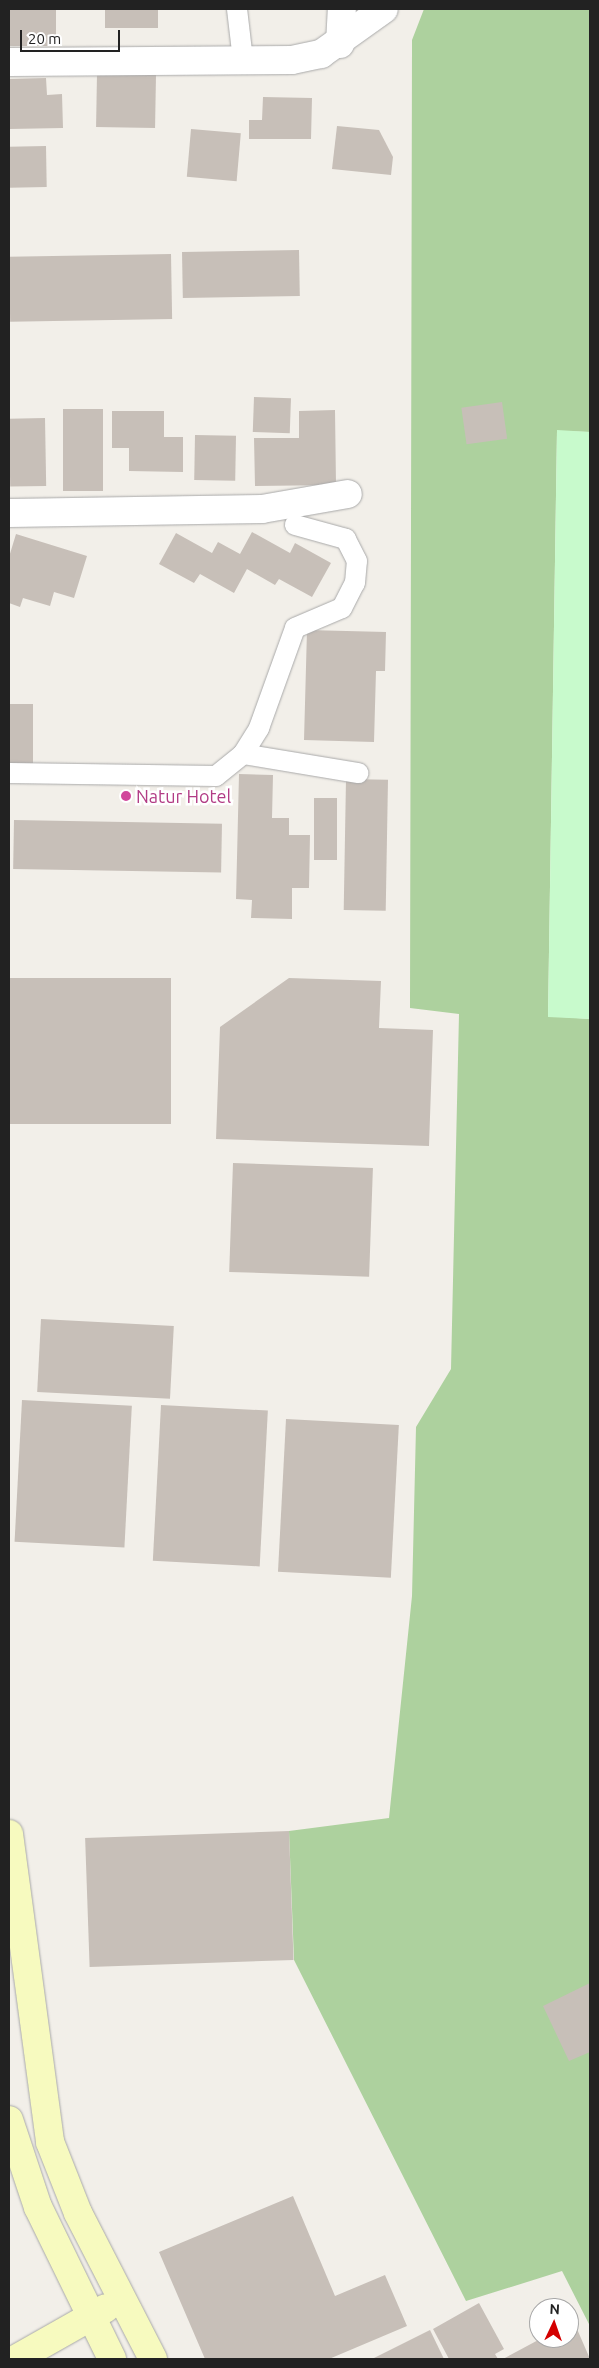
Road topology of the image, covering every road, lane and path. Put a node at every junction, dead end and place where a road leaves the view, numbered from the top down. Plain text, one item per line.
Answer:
1 (237, 9) edge
2 (342, 9) edge
3 (384, 9) edge
4 (340, 44) junction
5 (243, 60) junction
6 (9, 62) edge
7 (348, 494) dead end
8 (9, 513) edge
9 (295, 525) dead end
10 (243, 754) junction
11 (9, 772) edge
12 (358, 773) dead end
13 (9, 1834) edge
14 (9, 2120) edge
15 (122, 2299) junction
16 (90, 2317) junction
17 (16, 2359) edge
18 (112, 2359) edge
19 (153, 2359) edge

1 - 5 lane
2 - 4 street
3 - 4 street
4 - 5 street
5 - 6 street
7 - 8 street
9 - 10 lane
10 - 11 lane
10 - 12 lane
13 - 15 main road
14 - 16 main road
15 - 16 main road
15 - 19 main road
16 - 17 main road
16 - 18 main road

